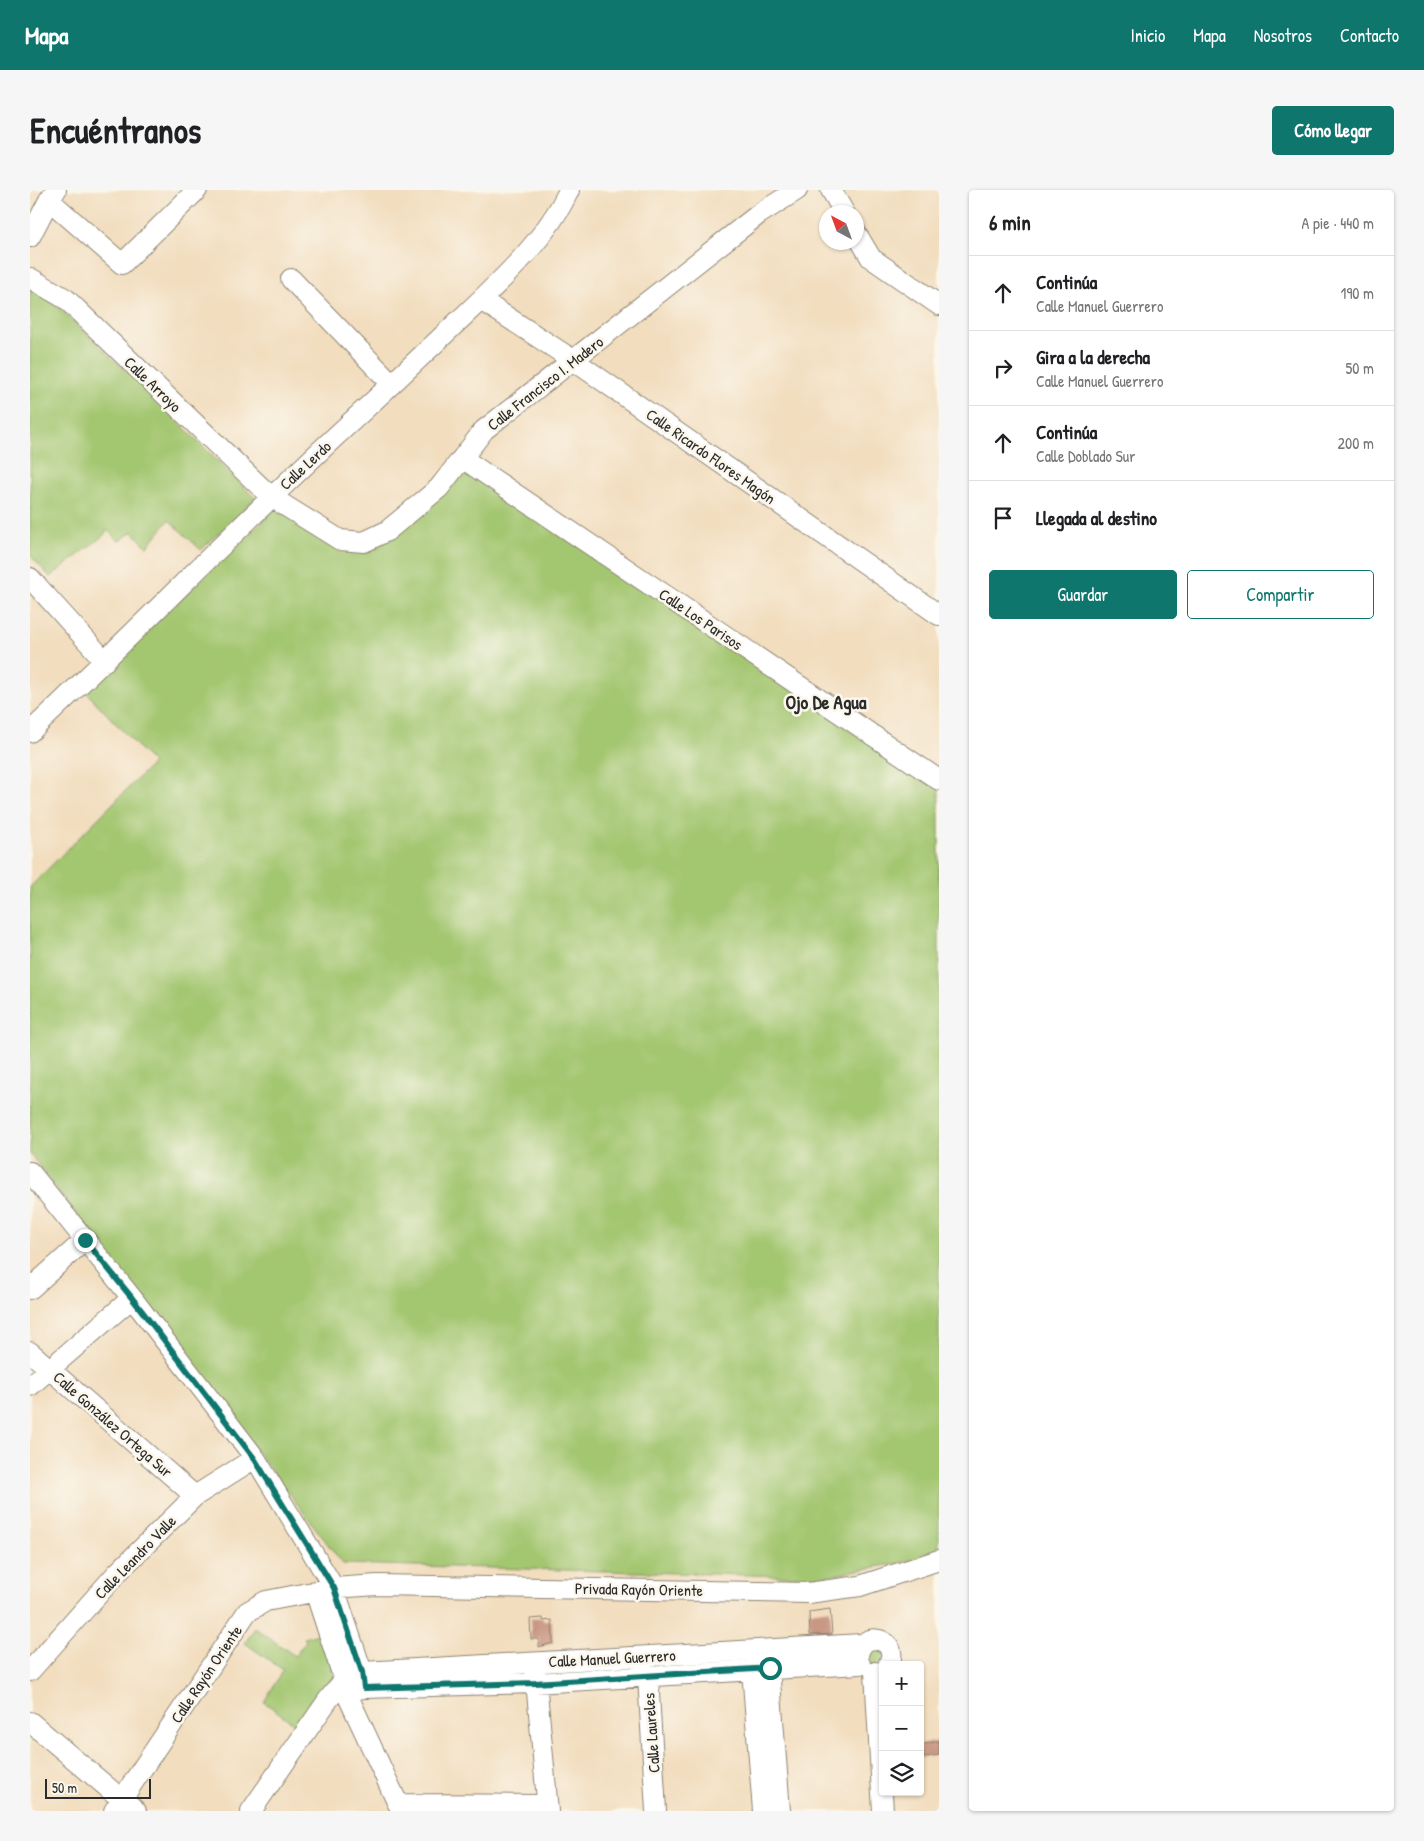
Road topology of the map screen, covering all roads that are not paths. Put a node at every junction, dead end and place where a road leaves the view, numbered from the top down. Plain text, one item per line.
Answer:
1 (197, 190) edge
2 (570, 190) edge
3 (798, 190) edge
4 (831, 190) edge
5 (53, 195) edge
6 (840, 205) edge
7 (30, 237) edge
8 (864, 246) edge
9 (30, 278) edge
10 (291, 279) dead end
11 (481, 300) junction
12 (939, 305) edge
13 (573, 360) junction
14 (392, 384) junction
15 (462, 458) junction
16 (271, 497) junction
17 (30, 578) edge
18 (939, 615) edge
19 (105, 661) junction
20 (30, 732) edge
21 (939, 780) edge
22 (30, 1172) edge
23 (85, 1240) junction
24 (30, 1289) edge
25 (132, 1298) junction
26 (30, 1352) edge
27 (50, 1369) junction
28 (30, 1386) edge
29 (254, 1458) junction
30 (195, 1496) junction
31 (939, 1560) edge
32 (325, 1589) junction
33 (650, 1656) junction
34 (535, 1663) junction
35 (873, 1663) edge
36 (761, 1669) junction
37 (30, 1671) edge
38 (648, 1677) junction
39 (535, 1683) junction
40 (349, 1686) junction
41 (30, 1722) edge
42 (120, 1805) edge
43 (395, 1808) edge
44 (548, 1808) edge
45 (251, 1811) edge
46 (656, 1811) edge
47 (763, 1811) edge
48 (780, 1811) edge
49 (883, 1811) edge

1 - 5 street
2 - 11 street, Calle Lerdo
3 - 13 street, Calle Francisco I. Madero
4 - 6 street
5 - 7 street
8 - 12 street
9 - 16 street, Calle Arroyo
10 - 14 street
11 - 13 street, Calle Ricardo Flores Magón
11 - 14 street, Calle Lerdo
13 - 15 street, Calle Francisco I. Madero
13 - 18 street, Calle Ricardo Flores Magón
14 - 16 street, Calle Lerdo
15 - 16 street, Calle Francisco I. Madero
15 - 21 street, Calle Los Parisos
16 - 19 street, Calle Lerdo
17 - 19 street
19 - 20 street, Calle Lerdo
22 - 23 street
23 - 24 street
23 - 25 street
25 - 27 street
25 - 29 street
26 - 27 street, Calle González Ortega Sur
27 - 28 street
27 - 30 street, Calle González Ortega Sur
29 - 30 street, Calle Leandro Valle
29 - 32 street
30 - 37 street, Calle Leandro Valle
31 - 32 street, Privada Rayón Oriente
32 - 40 street
32 - 42 street, Calle Rayón Oriente
33 - 34 street, Calle Manuel Guerrero
33 - 35 street, Calle Manuel Guerrero
33 - 38 street, Calle Laureles
34 - 39 street
34 - 40 street, Calle Manuel Guerrero
35 - 36 street, Calle Manuel Guerrero
35 - 49 street
36 - 38 street, Calle Manuel Guerrero
36 - 47 street
36 - 48 street
38 - 39 street, Calle Manuel Guerrero
38 - 46 street, Calle Laureles
39 - 40 street, Calle Manuel Guerrero
39 - 44 street
40 - 43 street
40 - 45 street
41 - 42 street
43 - 44 street

